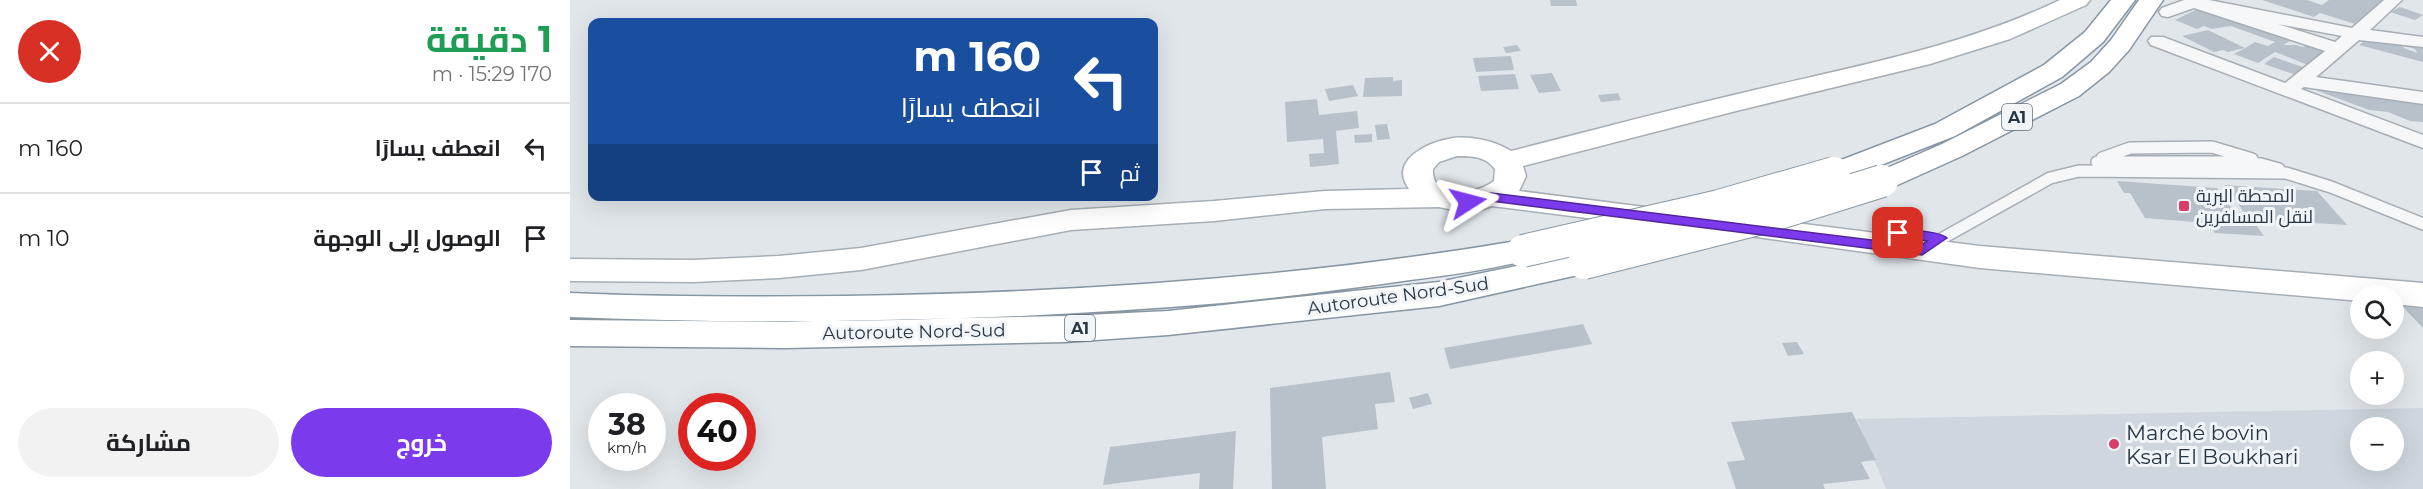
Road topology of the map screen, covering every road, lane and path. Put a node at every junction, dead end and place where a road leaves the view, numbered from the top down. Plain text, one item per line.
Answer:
1 (2078, 0) edge
2 (2123, 0) edge
3 (2394, 0) edge
4 (2196, 1) edge
5 (2159, 6) edge
6 (2357, 34) junction
7 (2157, 41) dead end
8 (2423, 42) edge
9 (2338, 49) junction
10 (2294, 85) junction
11 (2423, 98) edge
12 (2423, 142) edge
13 (1423, 161) junction
14 (2065, 173) junction
15 (2303, 177) junction
16 (1503, 179) junction
17 (1437, 198) junction
18 (1325, 200) junction
19 (2423, 224) edge
20 (1931, 244) junction
21 (570, 270) edge
22 (2423, 280) edge
23 (2423, 296) edge
24 (570, 305) edge
25 (570, 333) edge

1 - 16 main road
2 - 24 main road, Autoroute Nord-Sud / A1, bridge
3 - 6 street
4 - 5 street
4 - 6 street
4 - 9 street
5 - 25 main road, Autoroute Nord-Sud / A1, bridge
6 - 8 street
6 - 9 street
7 - 10 street
9 - 10 street
10 - 11 street
10 - 12 street
13 - 16 main road
13 - 17 main road
13 - 18 main road
14 - 15 lane
14 - 15 lane
14 - 20 lane
15 - 19 lane
16 - 17 main road
16 - 20 main road
17 - 18 main road
18 - 21 main road
20 - 22 main road
20 - 23 main road

